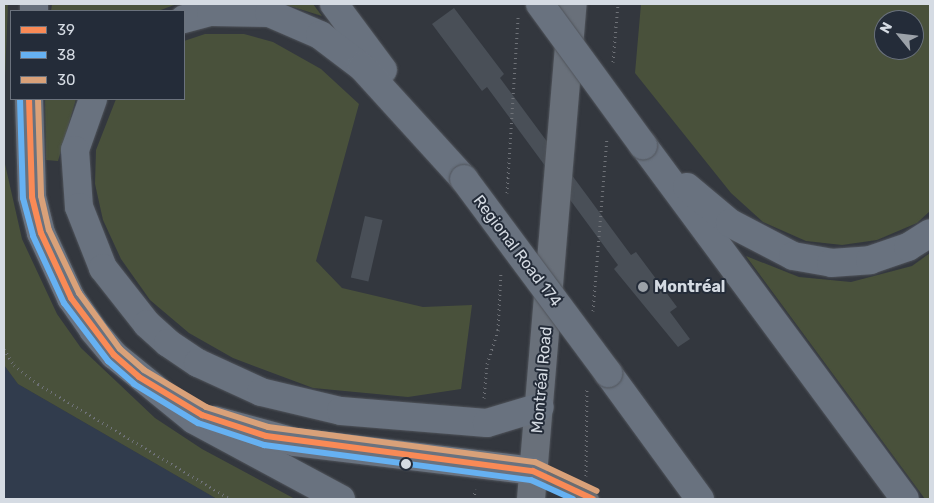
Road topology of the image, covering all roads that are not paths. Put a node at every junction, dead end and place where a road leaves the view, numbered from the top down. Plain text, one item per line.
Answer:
1 (334, 4) edge
2 (540, 4) edge
3 (573, 4) edge
4 (185, 19) edge
5 (29, 100) edge
6 (93, 100) edge
7 (643, 145) junction
8 (464, 179) junction
9 (930, 233) edge
10 (139, 377) junction
11 (540, 407) junction
12 (533, 471) junction
13 (590, 497) edge
14 (341, 499) edge
15 (531, 499) edge
16 (700, 499) edge
17 (905, 499) edge

1 - 8 highway, Regional Road 174
2 - 7 highway, bridge
3 - 11 main road, Montréal Road
4 - 8 highway
5 - 10 highway
6 - 11 highway
7 - 9 highway
7 - 17 highway
8 - 16 highway, Regional Road 174, bridge
10 - 12 highway
10 - 14 highway
11 - 12 main road, Montréal Road
12 - 13 lane
12 - 15 main road, Montréal Road

